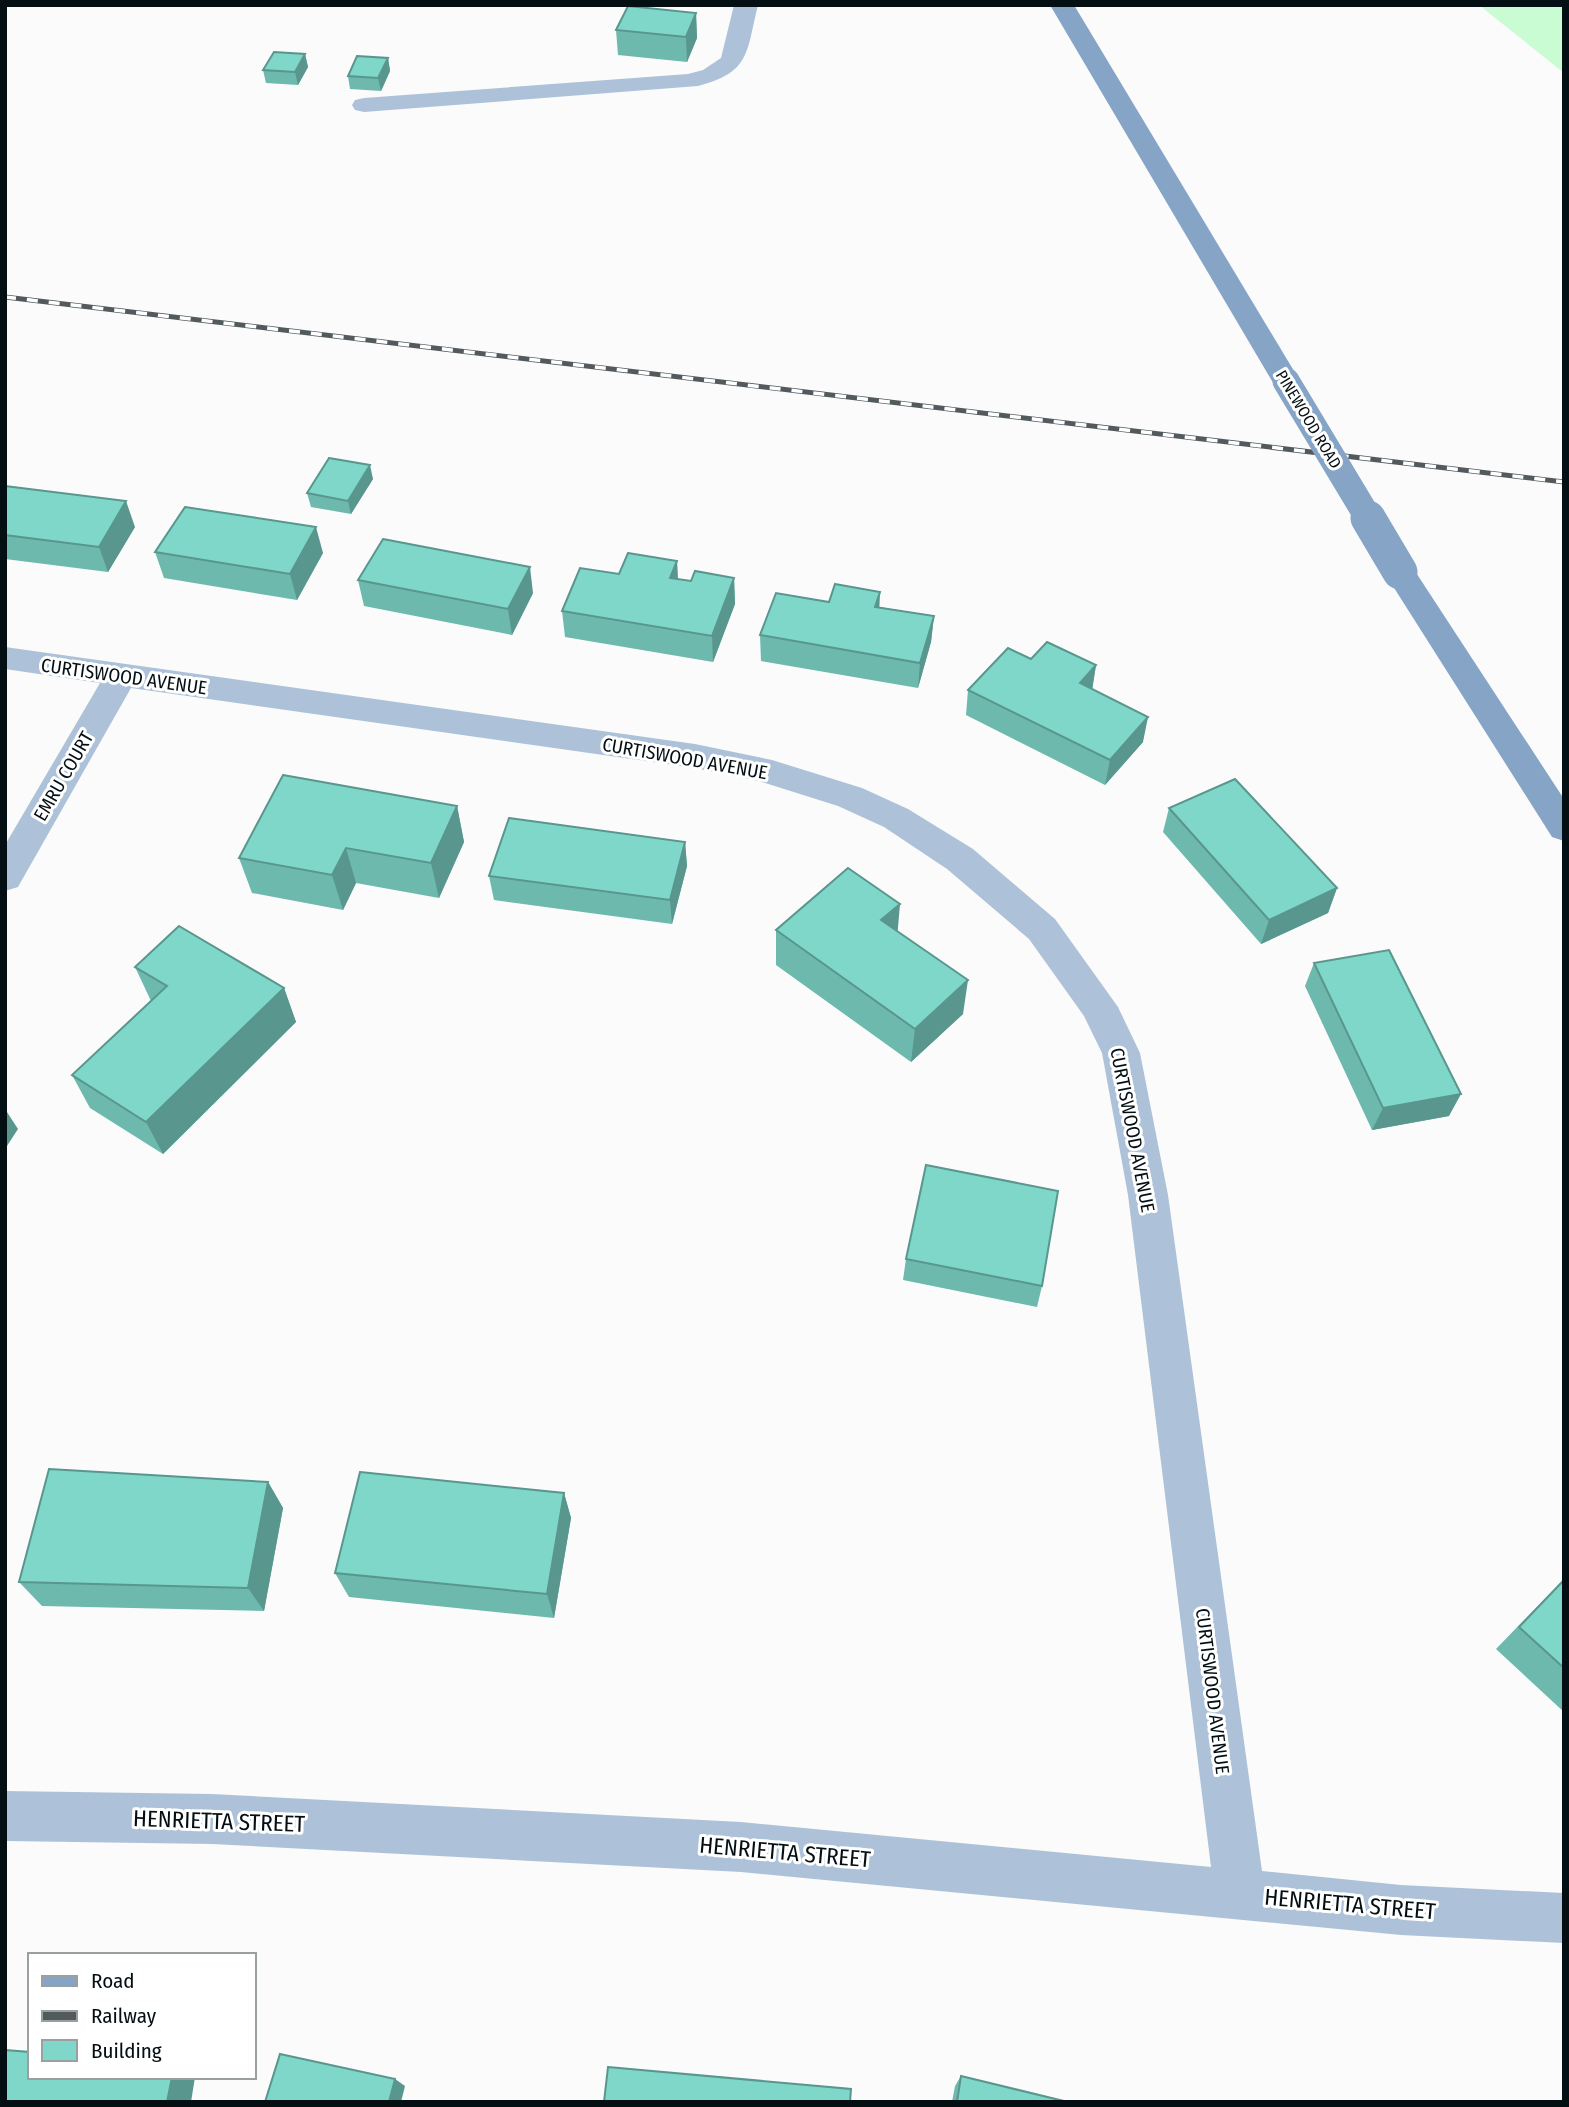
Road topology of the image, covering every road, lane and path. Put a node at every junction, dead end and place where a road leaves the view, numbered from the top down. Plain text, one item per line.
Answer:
1 (746, 5) edge
2 (1062, 5) edge
3 (364, 105) dead end
4 (5, 658) edge
5 (121, 676) junction
6 (1564, 828) edge
7 (5, 877) edge
8 (5, 1816) edge
9 (1240, 1894) junction
10 (1564, 1918) edge

1 - 3 street
2 - 6 main road, PINEWOOD ROAD, bridge
4 - 5 street, CURTISWOOD AVENUE
5 - 7 street, EMRU COURT
5 - 9 street, CURTISWOOD AVENUE
8 - 9 street, HENRIETTA STREET
9 - 10 street, HENRIETTA STREET

